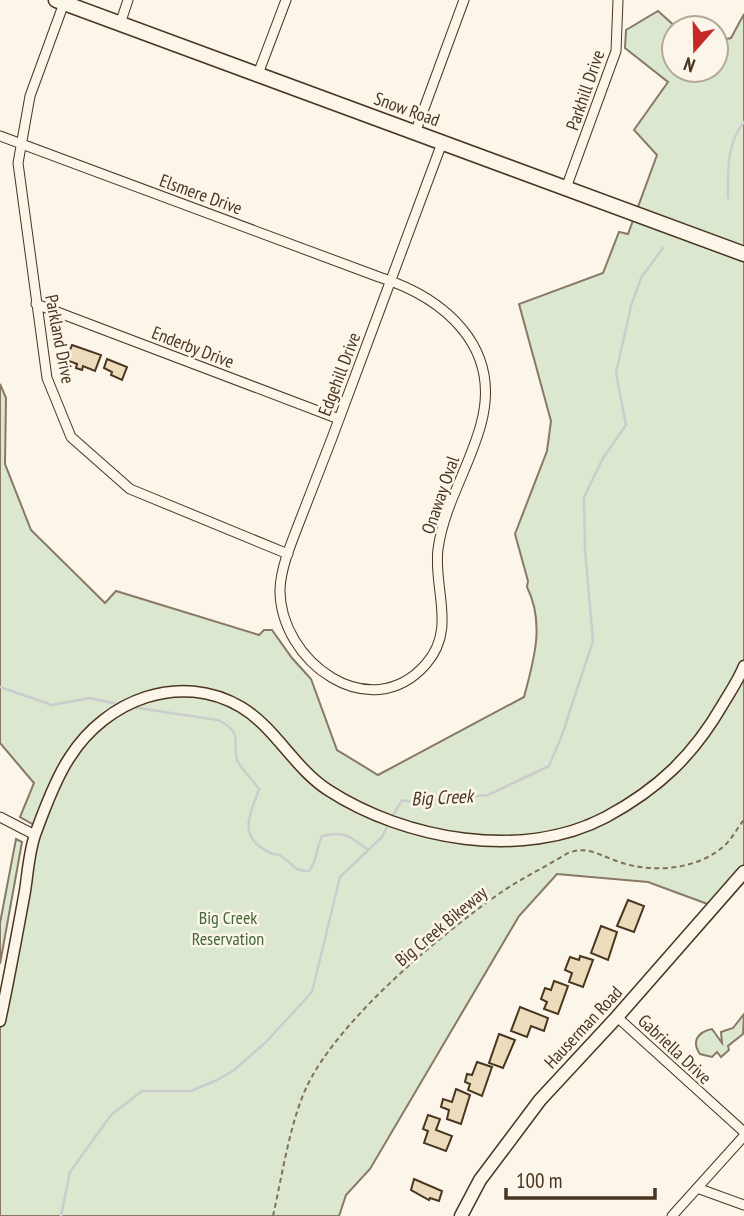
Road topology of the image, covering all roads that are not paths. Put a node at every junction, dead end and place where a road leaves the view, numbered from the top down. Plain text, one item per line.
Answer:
1 (128, 0) edge
2 (286, 0) edge
3 (464, 0) edge
4 (618, 0) edge
5 (60, 2) edge
6 (120, 23) junction
7 (258, 74) junction
8 (415, 133) junction
9 (0, 136) edge
10 (442, 143) junction
11 (21, 144) junction
12 (566, 188) junction
13 (744, 254) edge
14 (390, 281) junction
15 (36, 304) junction
16 (339, 419) junction
17 (288, 554) junction
18 (285, 619) joint
19 (744, 666) edge
20 (0, 817) edge
21 (35, 835) junction
22 (744, 872) edge
23 (4, 975) edge
24 (617, 1017) junction
25 (0, 1021) edge
26 (744, 1134) edge
27 (697, 1188) junction
28 (744, 1205) edge
29 (461, 1216) edge
30 (672, 1216) edge

1 - 6 street
2 - 7 street
3 - 8 street
4 - 12 street, Parkhill Drive
5 - 6 main road, Snow Road
5 - 11 street, Parkland Drive
6 - 7 main road, Snow Road
7 - 8 main road, Snow Road
8 - 10 main road, Snow Road
9 - 11 street, Elsmere Drive
10 - 12 main road, Snow Road
10 - 14 street, Edgehill Drive
11 - 14 street, Elsmere Drive
11 - 15 street, Parkland Drive
12 - 13 main road, Snow Road
14 - 16 street, Edgehill Drive
14 - 18 street, Onaway Oval
15 - 16 street, Enderby Drive
15 - 17 street, Parkland Drive
16 - 17 street, Edgehill Drive
17 - 18 street, Edgehill Drive
19 - 21 street
20 - 21 street
21 - 23 street
22 - 24 main road, Hauserman Road
23 - 25 street
24 - 26 street, Gabriella Drive
24 - 29 main road, Hauserman Road
26 - 27 street
27 - 28 street
27 - 30 street

